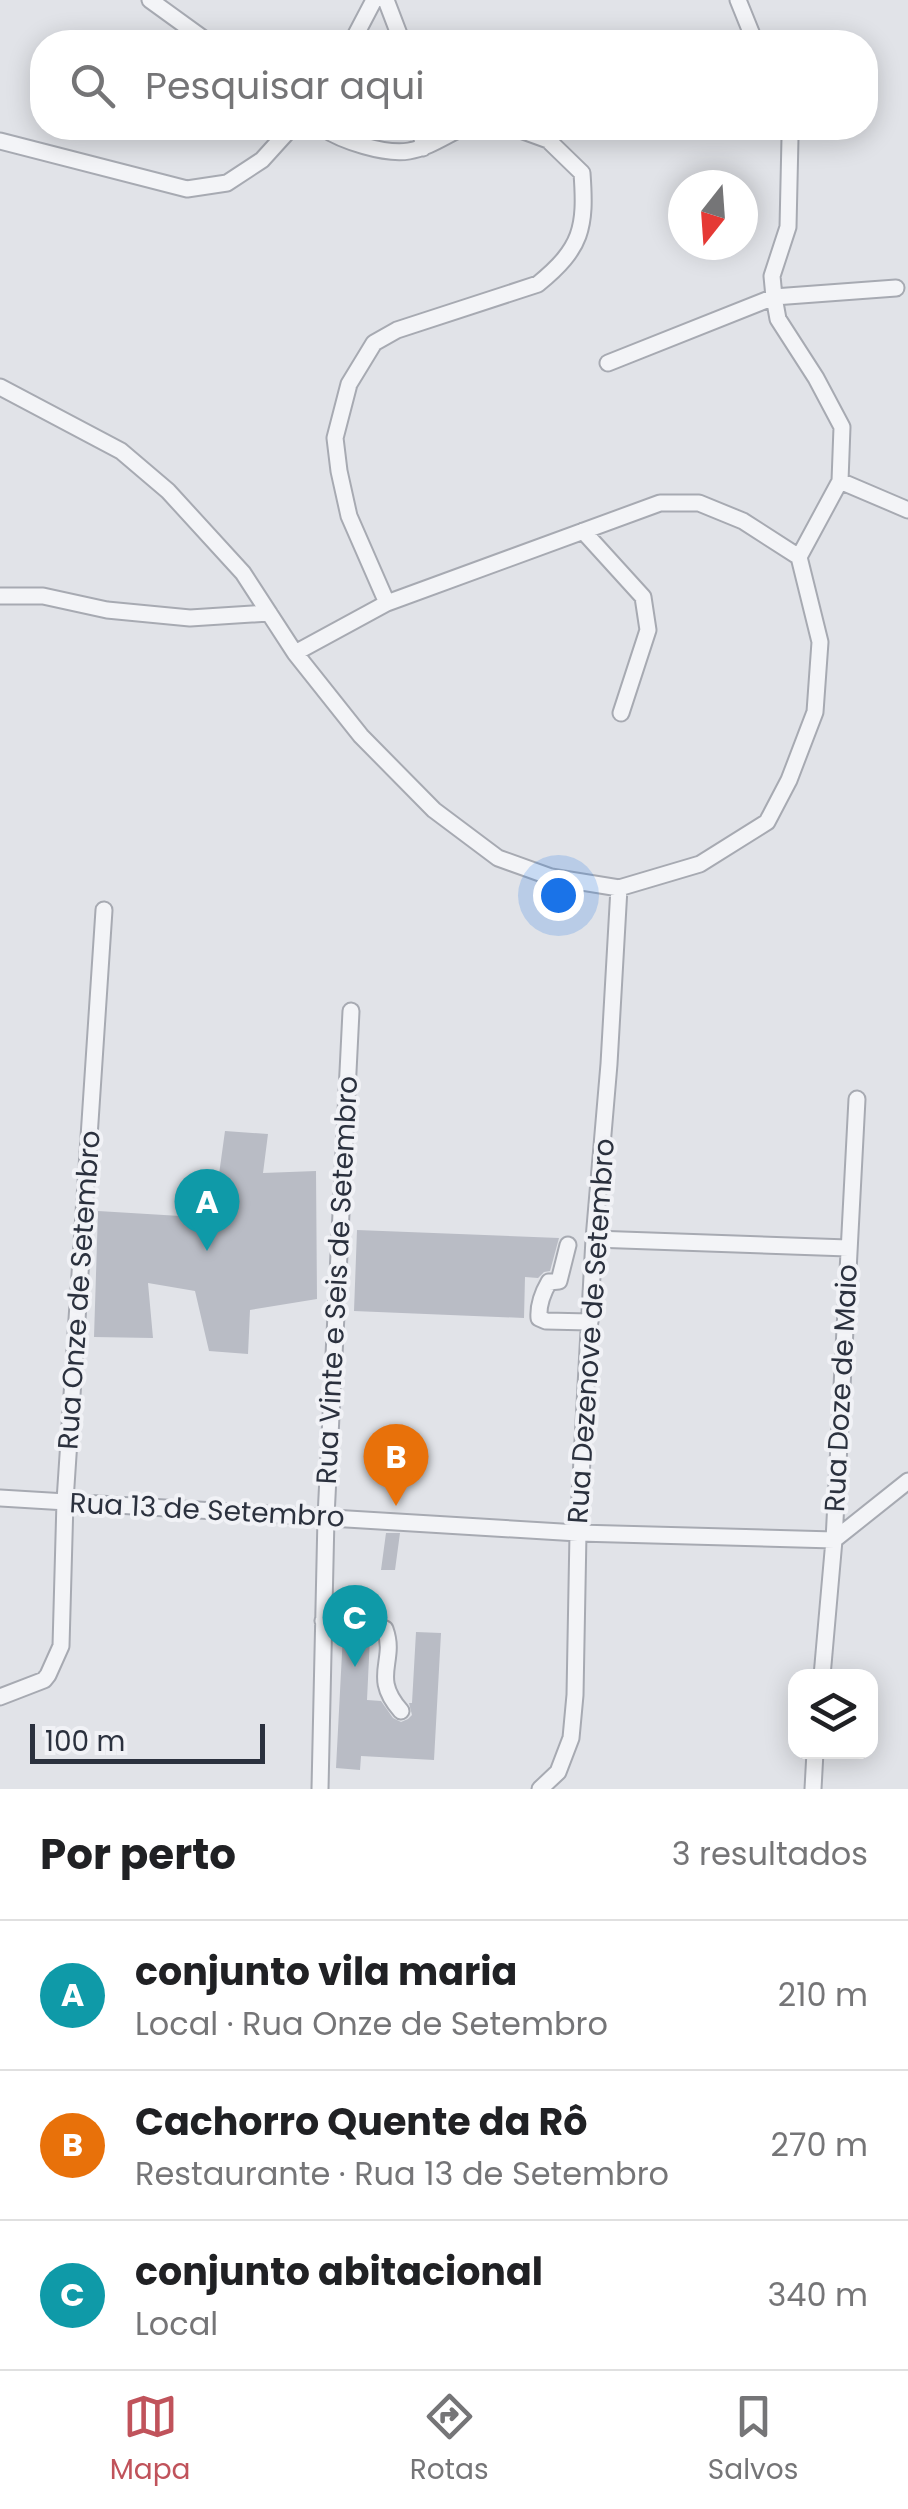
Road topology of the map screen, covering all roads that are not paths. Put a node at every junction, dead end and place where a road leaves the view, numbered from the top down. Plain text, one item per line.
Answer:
1 (150, 0) edge
2 (374, 0) edge
3 (386, 0) edge
4 (738, 0) edge
5 (191, 30) edge
6 (358, 30) edge
7 (397, 30) edge
8 (750, 30) edge
9 (280, 140) edge
10 (348, 140) edge
11 (422, 140) edge
12 (439, 140) edge
13 (548, 140) edge
14 (790, 140) edge
15 (0, 141) edge
16 (423, 148) junction
17 (896, 288) dead end
18 (774, 297) junction
19 (608, 363) dead end
20 (0, 387) edge
21 (840, 481) junction
22 (908, 510) edge
23 (583, 531) junction
24 (799, 557) junction
25 (0, 596) edge
26 (387, 603) junction
27 (270, 613) junction
28 (295, 653) junction
29 (621, 713) dead end
30 (619, 888) junction
31 (104, 910) dead end
32 (351, 1011) dead end
33 (857, 1099) dead end
34 (594, 1238) junction
35 (568, 1245) dead end
36 (848, 1248) junction
37 (590, 1322) junction
38 (908, 1481) edge
39 (0, 1498) edge
40 (65, 1501) junction
41 (326, 1517) junction
42 (578, 1533) junction
43 (834, 1540) junction
44 (323, 1621) junction
45 (823, 1669) edge
46 (0, 1697) edge
47 (402, 1711) dead end
48 (815, 1759) edge
49 (320, 1789) edge
50 (540, 1789) edge
51 (813, 1789) edge

1 - 5 street
2 - 6 street
3 - 7 street
4 - 8 street
9 - 15 street
10 - 16 street
11 - 16 street
12 - 16 street
13 - 26 street
14 - 18 street
17 - 18 street
18 - 19 street
18 - 21 street
20 - 27 street
21 - 22 street
21 - 24 street
23 - 24 street
23 - 26 street
23 - 29 street
24 - 30 street
25 - 27 street
26 - 28 street
27 - 28 street
28 - 30 street
30 - 34 street, Rua Dezenove de Setembro
31 - 40 street, Rua Onze de Setembro
32 - 41 street, Rua Vinte e Seis de Setembro
33 - 36 street, Rua Doze de Maio
34 - 36 street
34 - 37 street, Rua Dezenove de Setembro
35 - 37 street
36 - 43 street, Rua Doze de Maio
37 - 42 street, Rua Dezenove de Setembro
38 - 43 street
39 - 40 street, Rua 13 de Setembro
40 - 41 street, Rua 13 de Setembro
40 - 46 street, Rua Onze de Setembro
41 - 42 street, Rua 13 de Setembro
41 - 44 street, Rua Vinte e Seis de Setembro
42 - 43 street, Rua 13 de Setembro
42 - 50 street, Rua Dezenove de Setembro
43 - 45 street, Rua Doze de Maio
44 - 47 street
44 - 49 street, Rua Vinte e Seis de Setembro
48 - 51 street

